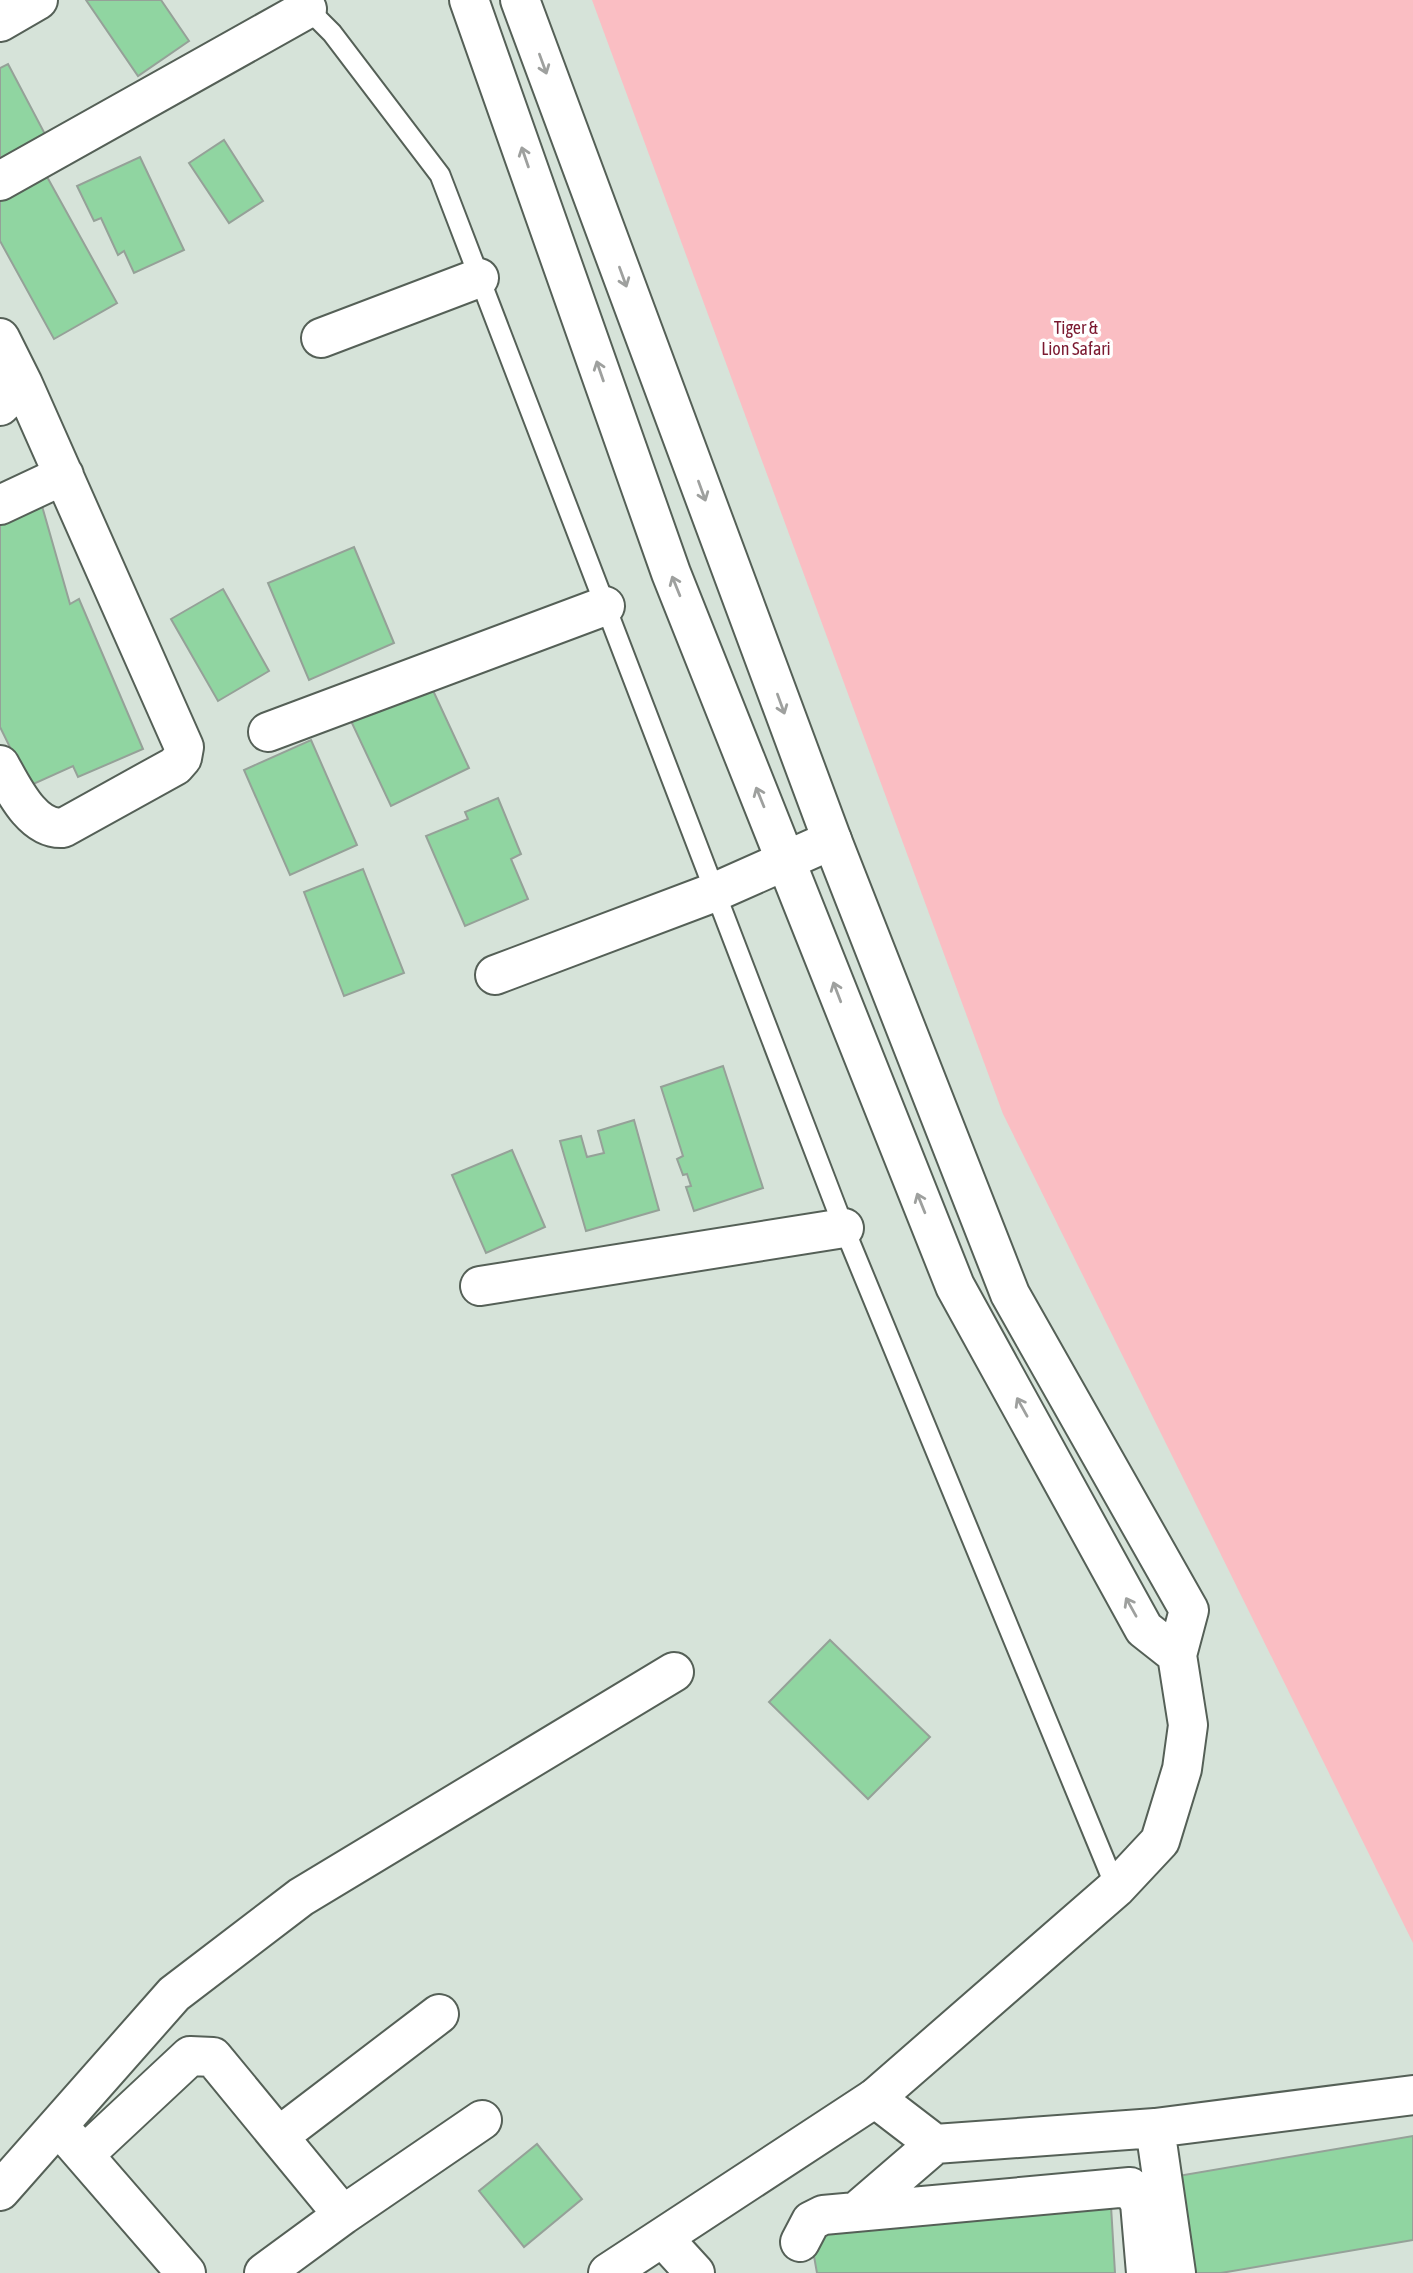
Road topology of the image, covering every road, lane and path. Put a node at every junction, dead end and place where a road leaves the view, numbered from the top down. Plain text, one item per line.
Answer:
1 (470, 0) edge
2 (520, 0) edge
3 (303, 4) edge
4 (0, 181) edge
5 (479, 278) junction
6 (0, 338) edge
7 (321, 338) dead end
8 (12, 395) edge
9 (64, 475) junction
10 (0, 505) edge
11 (605, 606) junction
12 (268, 732) dead end
13 (0, 765) edge
14 (832, 840) junction
15 (785, 861) junction
16 (715, 892) junction
17 (495, 975) dead end
18 (844, 1228) junction
19 (480, 1286) dead end
20 (1177, 1655) junction
21 (674, 1672) dead end
22 (1116, 1888) junction
23 (439, 2014) dead end
24 (875, 2098) junction
25 (1402, 2105) edge
26 (482, 2120) dead end
27 (58, 2125) junction
28 (1155, 2128) junction
29 (279, 2136) junction
30 (936, 2144) junction
31 (84, 2155) junction
32 (0, 2191) edge
33 (856, 2212) junction
34 (343, 2215) junction
35 (663, 2238) junction
36 (800, 2242) dead end
37 (187, 2273) edge
38 (264, 2273) edge
39 (608, 2273) edge
40 (695, 2273) edge
41 (1146, 2273) edge
42 (1175, 2273) edge

15 -> 1 street
2 -> 14 street
3 - 4 street
3 - 5 lane
5 - 7 street
5 - 11 lane
6 - 8 street
8 - 9 street
9 - 10 street
9 - 13 street
11 - 12 street
11 - 16 lane
14 - 15 street
14 - 20 street
15 - 16 street
20 -> 15 street
16 - 17 street
16 - 18 lane
18 - 19 street
18 - 22 lane
20 - 22 street
21 - 27 street
22 - 24 street
23 - 29 street
24 - 30 street
24 - 35 street
25 - 28 street
26 - 34 street
27 - 31 street
27 - 32 street
28 - 30 street
28 - 42 street
29 - 31 street
29 - 34 street
30 - 33 street
31 - 37 street
33 - 36 street
33 - 41 street
34 - 38 street
35 - 39 street
35 - 40 street

